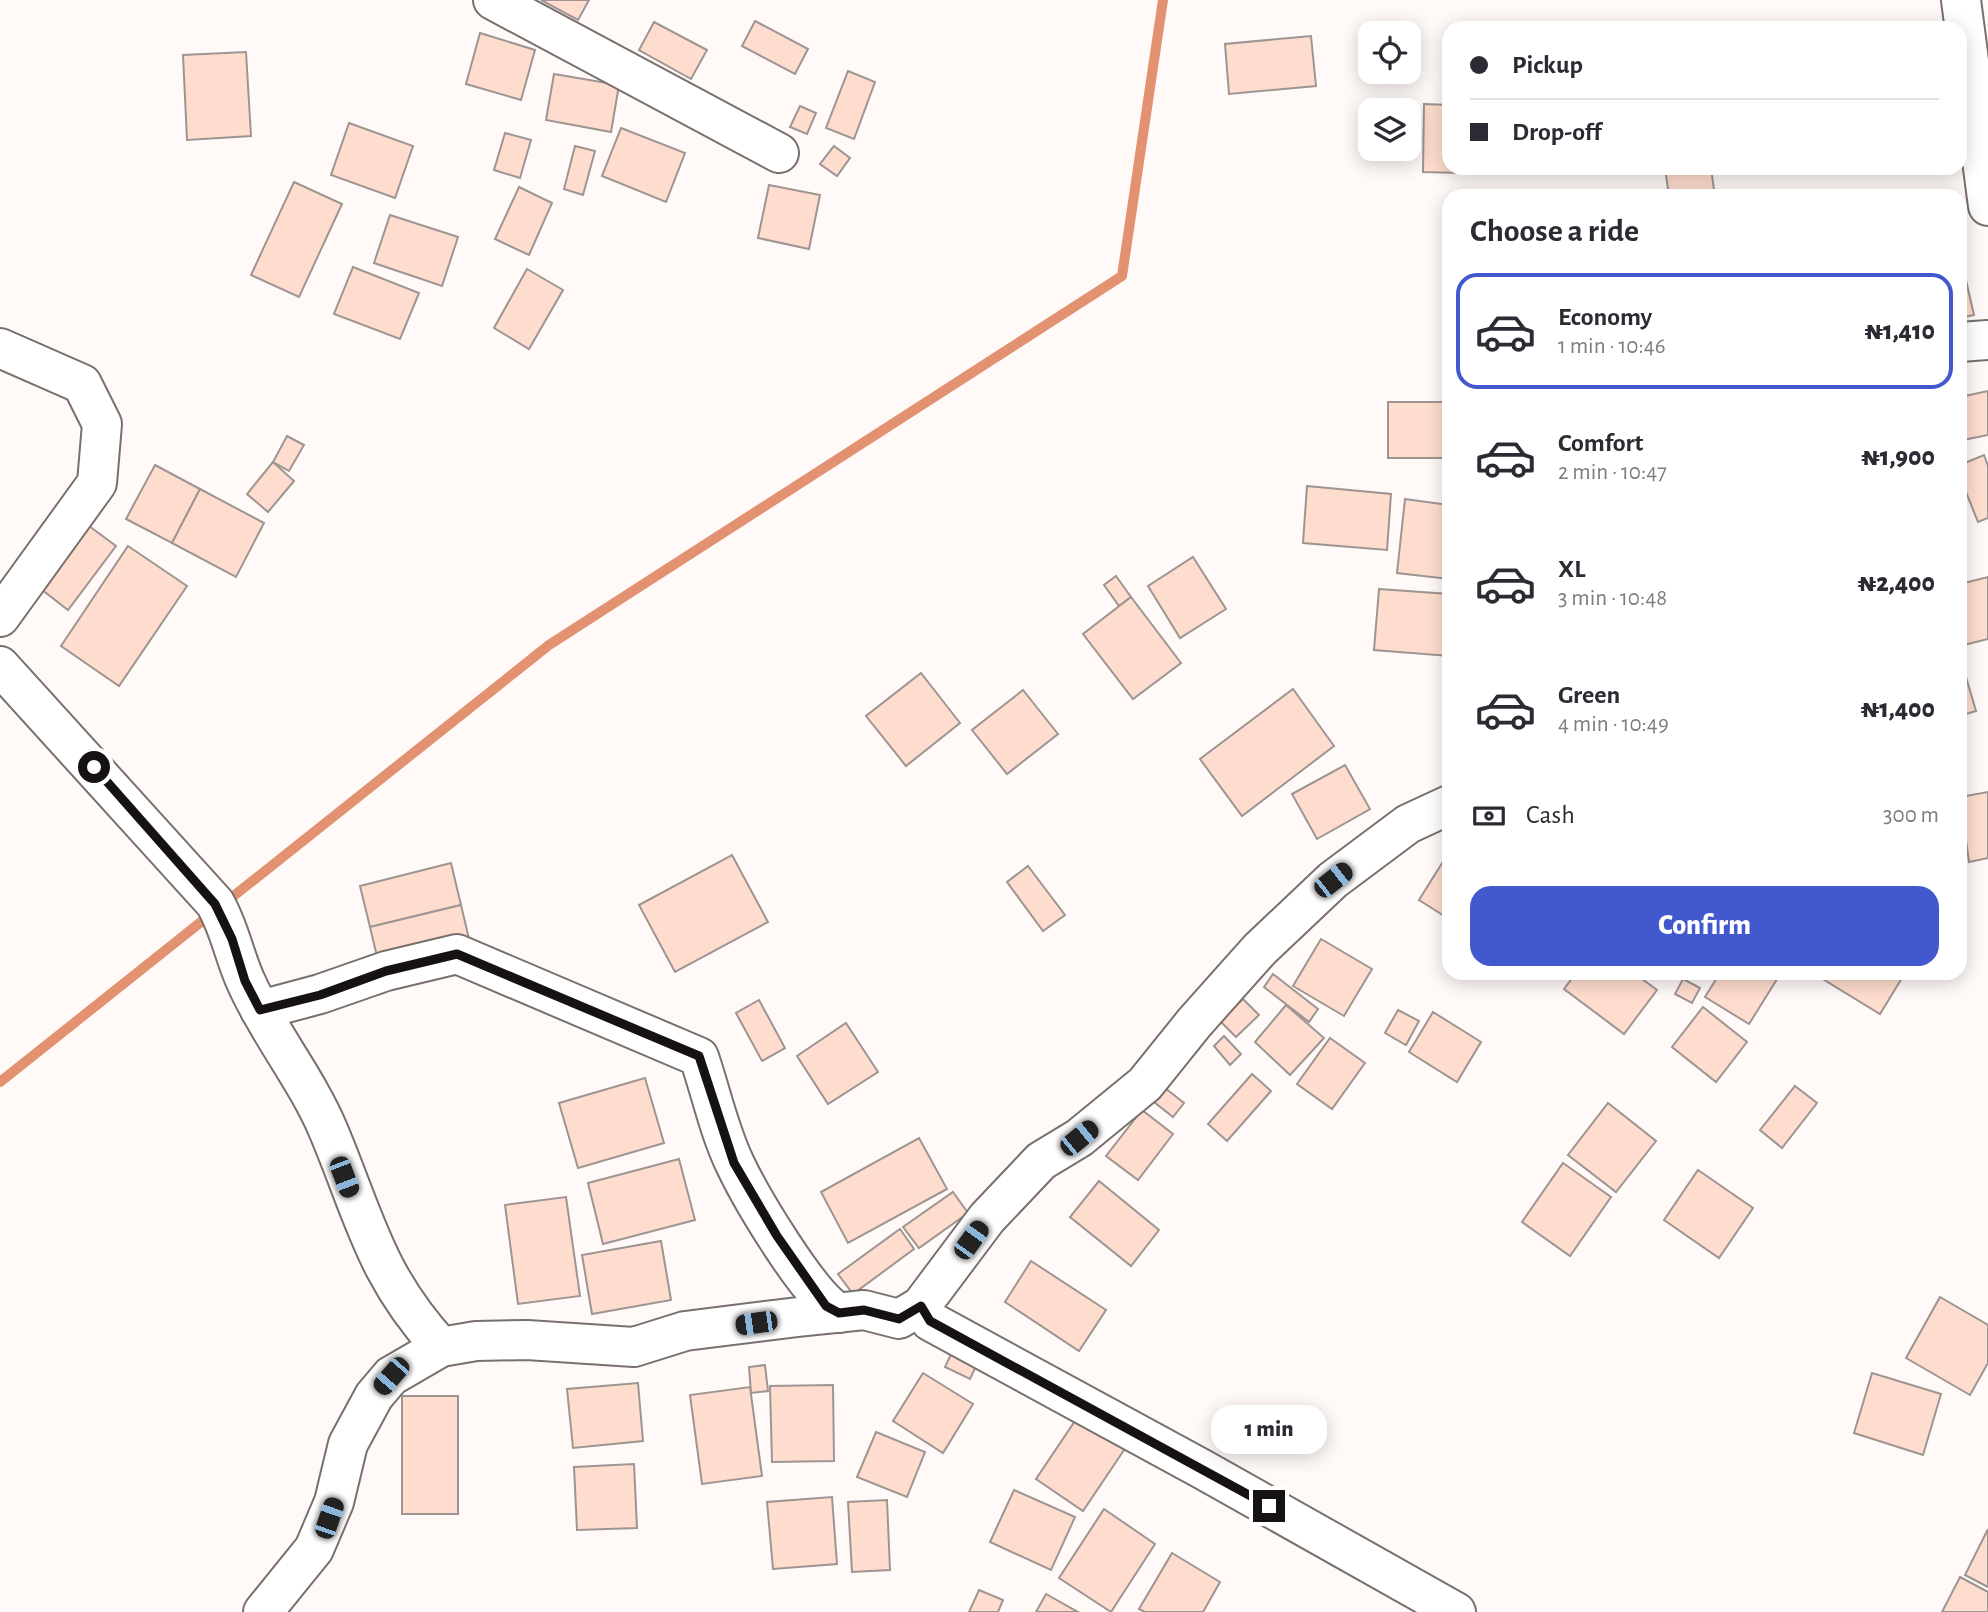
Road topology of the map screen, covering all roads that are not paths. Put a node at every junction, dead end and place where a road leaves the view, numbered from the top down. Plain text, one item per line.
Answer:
1 (493, 0) edge
2 (1961, 0) edge
3 (1964, 21) edge
4 (1967, 46) edge
5 (779, 153) dead end
6 (1988, 206) edge
7 (1988, 340) edge
8 (1967, 342) edge
9 (0, 348) edge
10 (0, 617) edge
11 (0, 666) edge
12 (1442, 808) edge
13 (260, 1010) junction
14 (921, 1306) junction
15 (839, 1313) junction
16 (442, 1347) junction
17 (263, 1612) edge
18 (1456, 1612) edge

1 - 5 street
2 - 3 street
4 - 6 street
7 - 8 street
9 - 10 street
11 - 13 street
12 - 14 street
13 - 15 street
13 - 16 street
14 - 15 street
14 - 18 street
15 - 16 street
16 - 17 street

